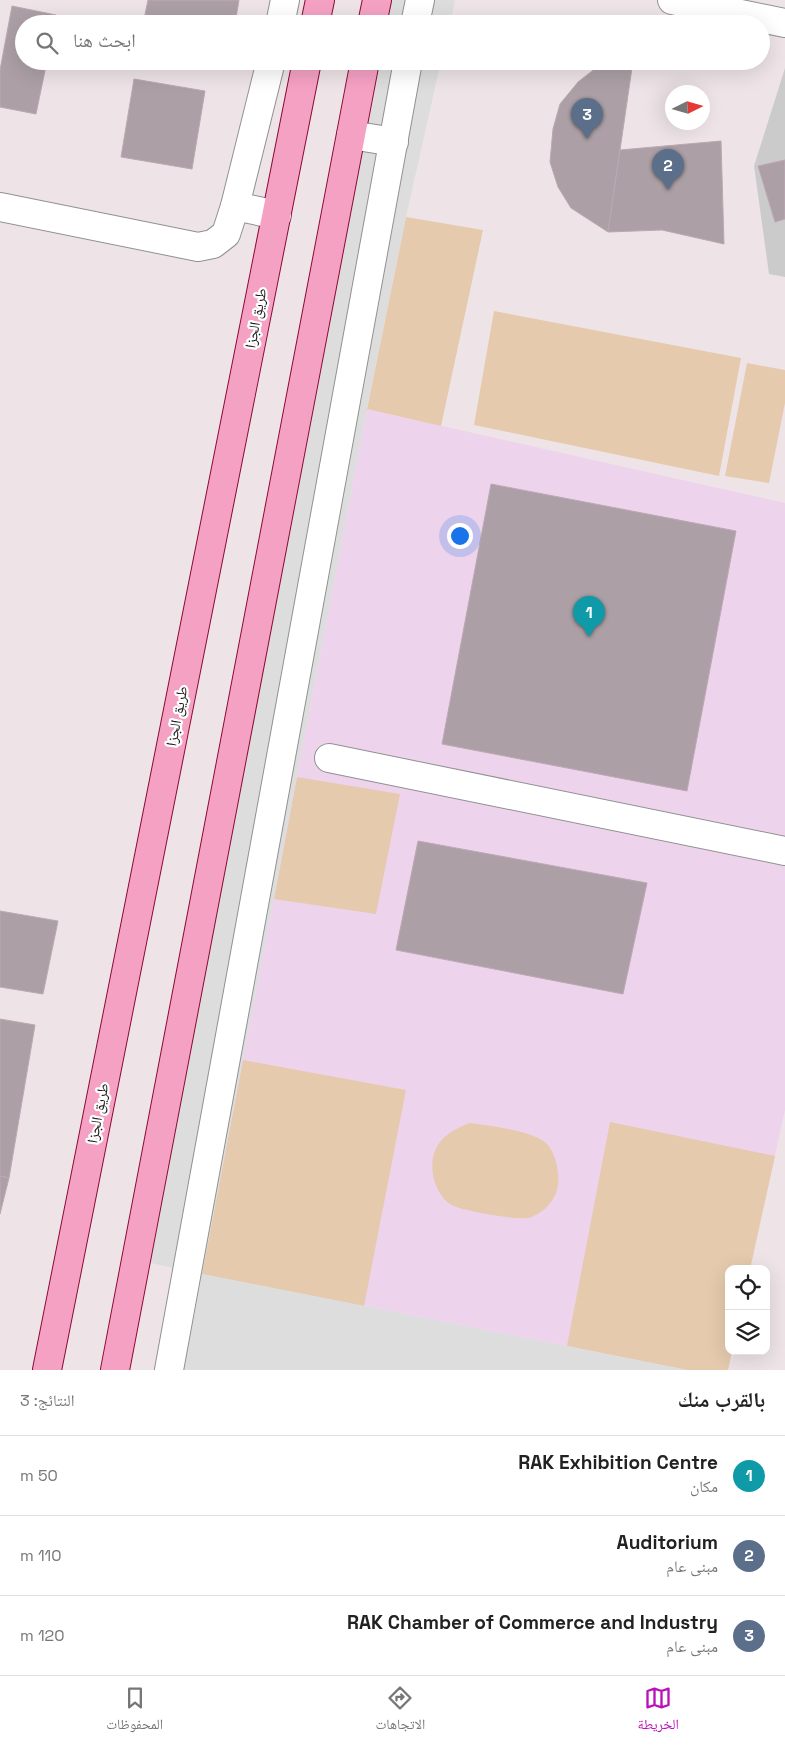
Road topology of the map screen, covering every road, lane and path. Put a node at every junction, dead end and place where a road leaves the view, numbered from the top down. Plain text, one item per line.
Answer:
1 (285, 0) edge
2 (320, 0) edge
3 (376, 0) edge
4 (420, 0) edge
5 (672, 0) edge
6 (282, 15) edge
7 (317, 15) edge
8 (374, 15) edge
9 (417, 15) edge
10 (746, 15) edge
11 (770, 20) edge
12 (785, 23) edge
13 (268, 70) edge
14 (305, 70) edge
15 (363, 70) edge
16 (406, 70) edge
17 (351, 135) junction
18 (394, 142) junction
19 (235, 206) junction
20 (0, 207) edge
21 (277, 215) junction
22 (329, 758) dead end
23 (785, 851) edge
24 (47, 1370) edge
25 (114, 1370) edge
26 (169, 1370) edge

1 - 6 lane
2 - 7 main road
3 - 8 main road
4 - 9 lane
5 - 10 lane
11 - 12 lane
13 - 19 lane
14 - 21 main road, طريق الجزا
15 - 17 main road
16 - 18 lane
17 - 18 lane
17 - 25 main road
18 - 26 lane
19 - 20 lane
19 - 21 lane
21 - 24 main road, طريق الجزا
22 - 23 lane

